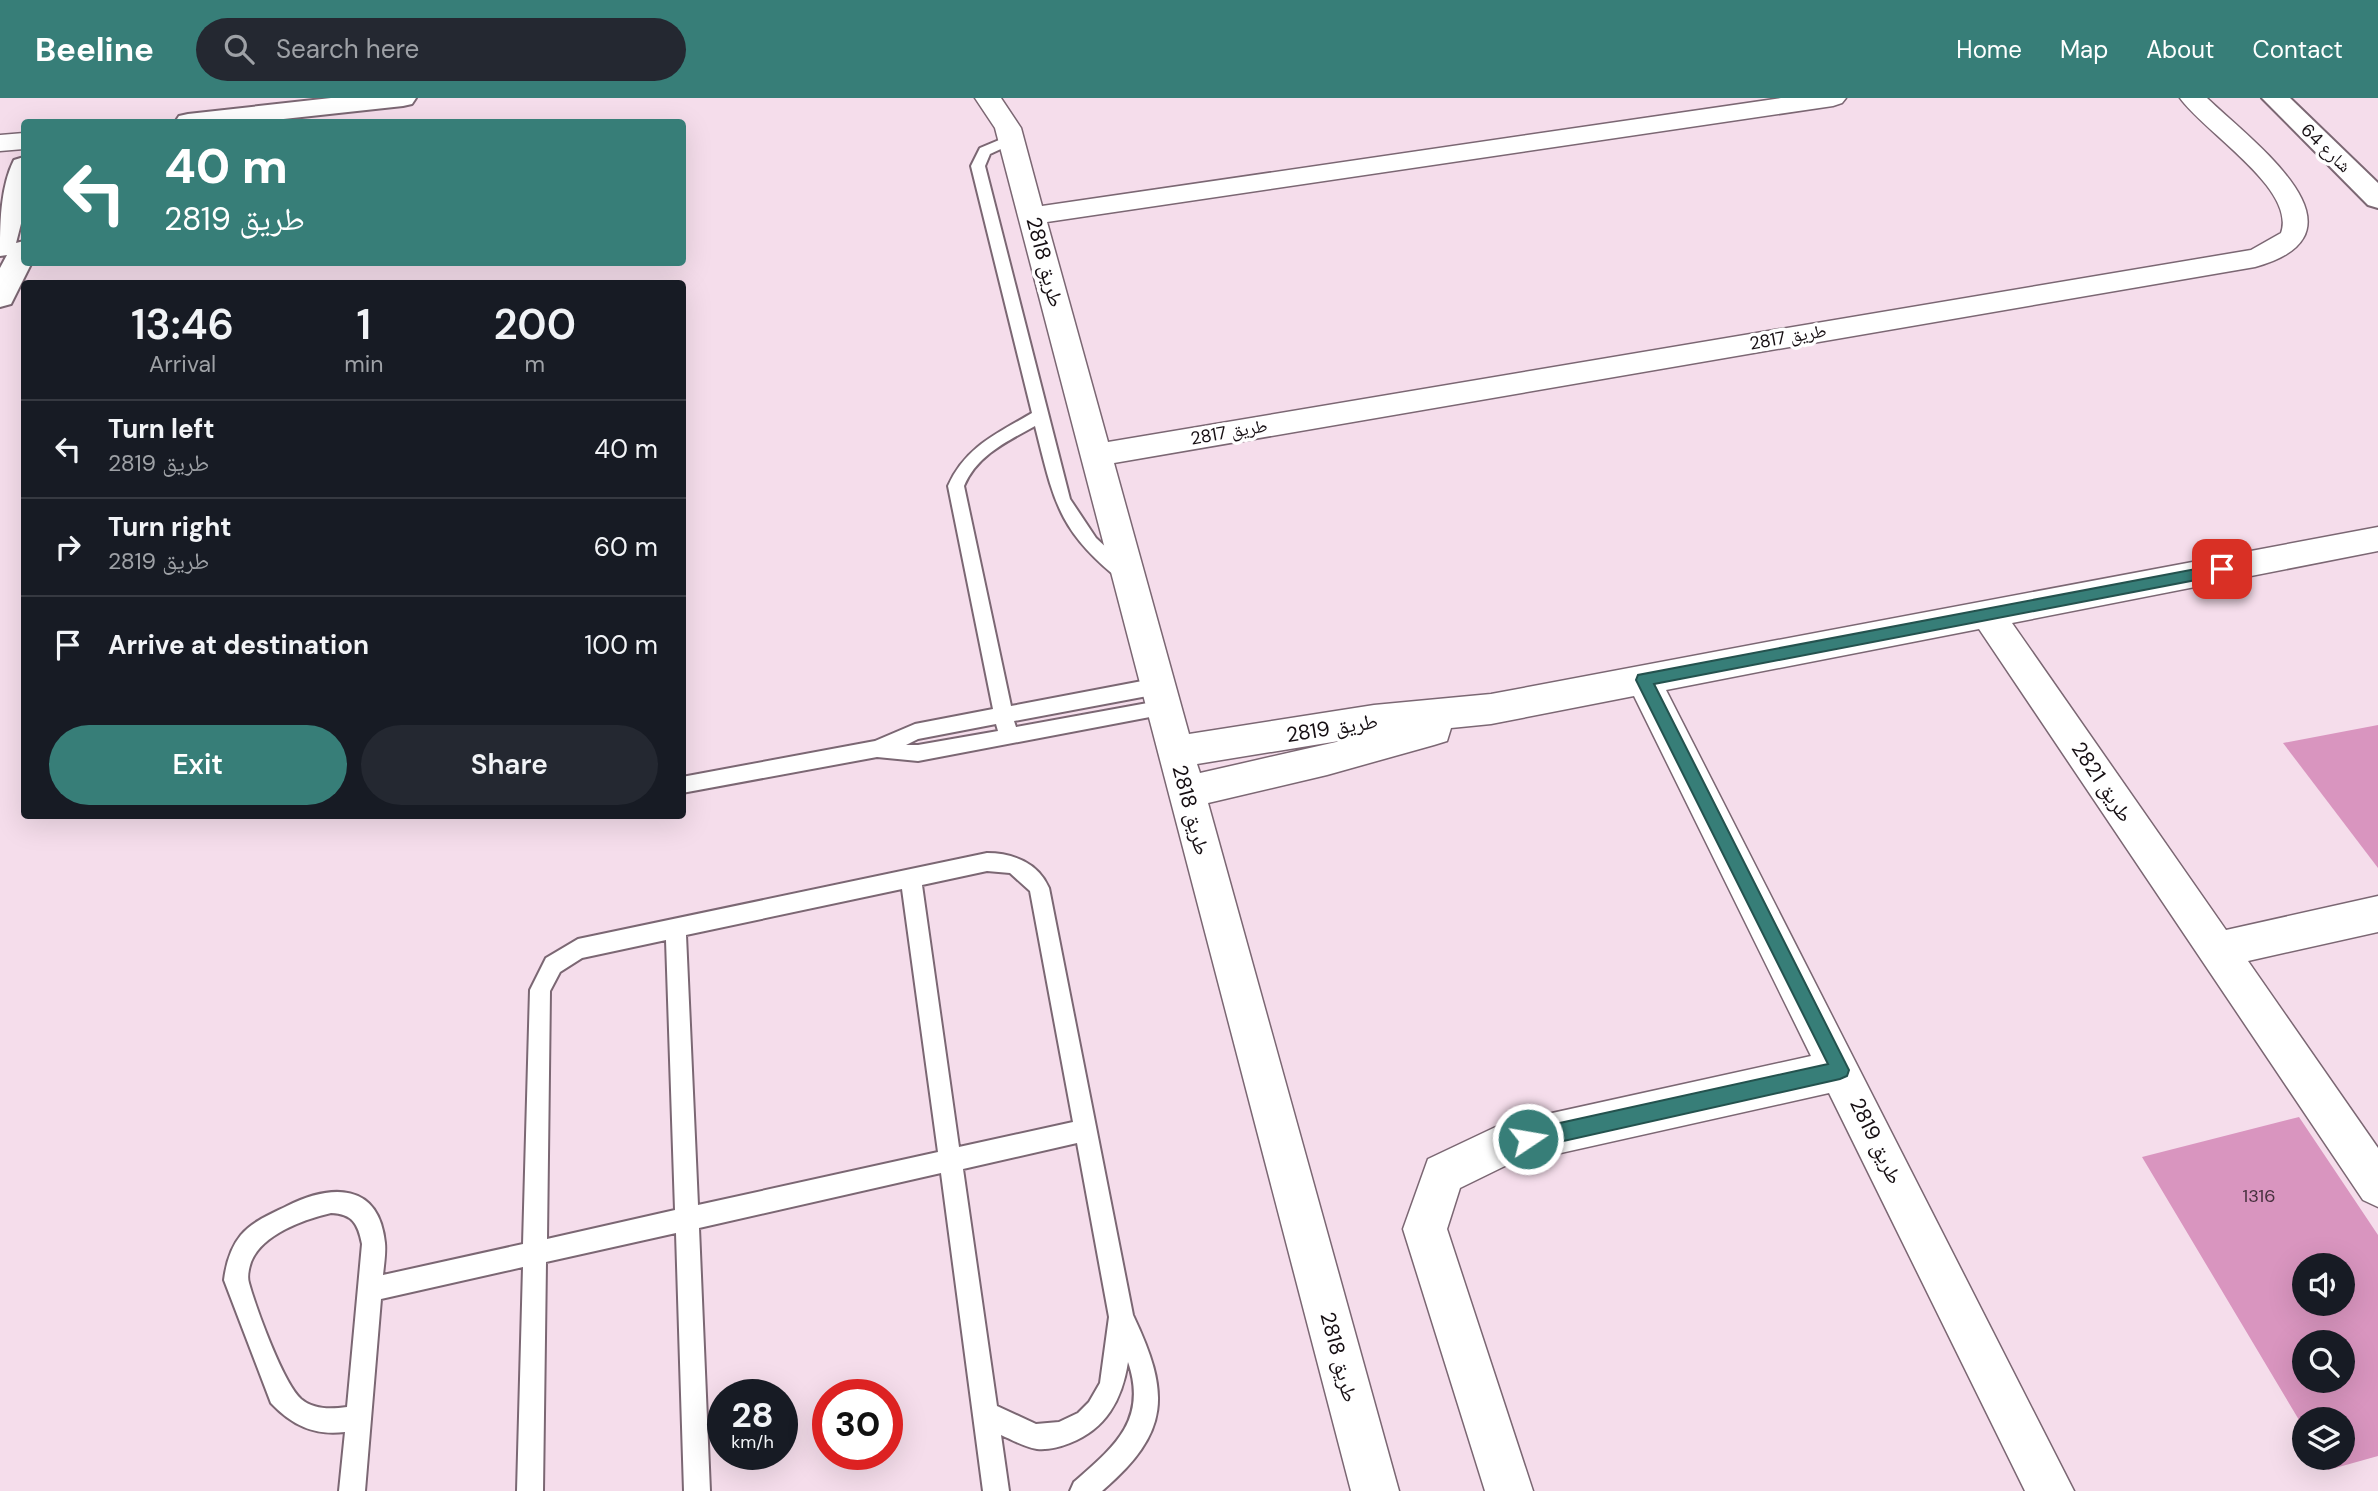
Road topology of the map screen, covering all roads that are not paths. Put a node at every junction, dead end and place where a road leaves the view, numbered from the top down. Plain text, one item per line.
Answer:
1 (403, 98) edge
2 (988, 98) edge
3 (1833, 98) edge
4 (2193, 98) edge
5 (2275, 98) edge
6 (215, 119) edge
7 (1010, 122) edge
8 (21, 141) edge
9 (0, 143) edge
10 (21, 176) edge
11 (2378, 199) edge
12 (1032, 216) junction
13 (0, 247) edge
14 (21, 256) edge
15 (0, 297) edge
16 (1041, 415) junction
17 (1096, 455) junction
18 (2378, 540) edge
19 (1129, 576) junction
20 (1987, 614) junction
21 (1644, 680) junction
22 (1161, 697) junction
23 (1491, 709) junction
24 (1004, 715) junction
25 (1008, 736) junction
26 (877, 749) junction
27 (1175, 752) junction
28 (686, 784) edge
29 (1186, 792) junction
30 (911, 878) junction
31 (2378, 914) edge
32 (676, 929) junction
33 (2217, 950) junction
34 (1840, 1070) junction
35 (1086, 1130) junction
36 (950, 1161) junction
37 (2378, 1185) edge
38 (686, 1220) junction
39 (535, 1253) junction
40 (369, 1290) junction
41 (1121, 1317) junction
42 (986, 1414) junction
43 (359, 1418) junction
44 (352, 1491) edge
45 (530, 1491) edge
46 (697, 1491) edge
47 (996, 1491) edge
48 (1083, 1491) edge
49 (1375, 1491) edge
50 (1509, 1491) edge
51 (2050, 1491) edge

1 - 6 street
2 - 7 street, طريق 2818
3 - 12 street
4 - 17 street, طريق 2817
5 - 11 street, شارع 64
7 - 12 street, طريق 2818
7 - 16 lane
8 - 9 street
10 - 13 street
12 - 17 street, طريق 2818
14 - 15 street
16 - 19 lane
16 - 24 lane
17 - 19 street, طريق 2818
18 - 20 street, طريق 2819
19 - 22 street, طريق 2818
20 - 21 street, طريق 2819
20 - 33 street, طريق 2821
21 - 23 street, طريق 2819
21 - 34 street, طريق 2819
22 - 24 lane
22 - 25 lane
22 - 27 street, طريق 2818
23 - 27 street, طريق 2819
23 - 29 street, طريق 2819
24 - 25 lane
24 - 26 lane
25 - 26 lane
26 - 28 lane
27 - 29 street, طريق 2818
29 - 49 street, طريق 2818
30 - 32 lane
30 - 35 lane
30 - 36 lane
31 - 33 street
32 - 38 lane
32 - 39 lane
33 - 37 street, طريق 2821
34 - 50 street
34 - 51 street, طريق 2819
35 - 36 lane
35 - 41 lane
36 - 38 lane
36 - 42 lane
38 - 39 lane
38 - 46 lane
39 - 40 lane
39 - 45 lane
40 - 43 lane
40 - 43 lane
41 - 42 lane
41 - 48 lane
42 - 47 lane
43 - 44 lane

